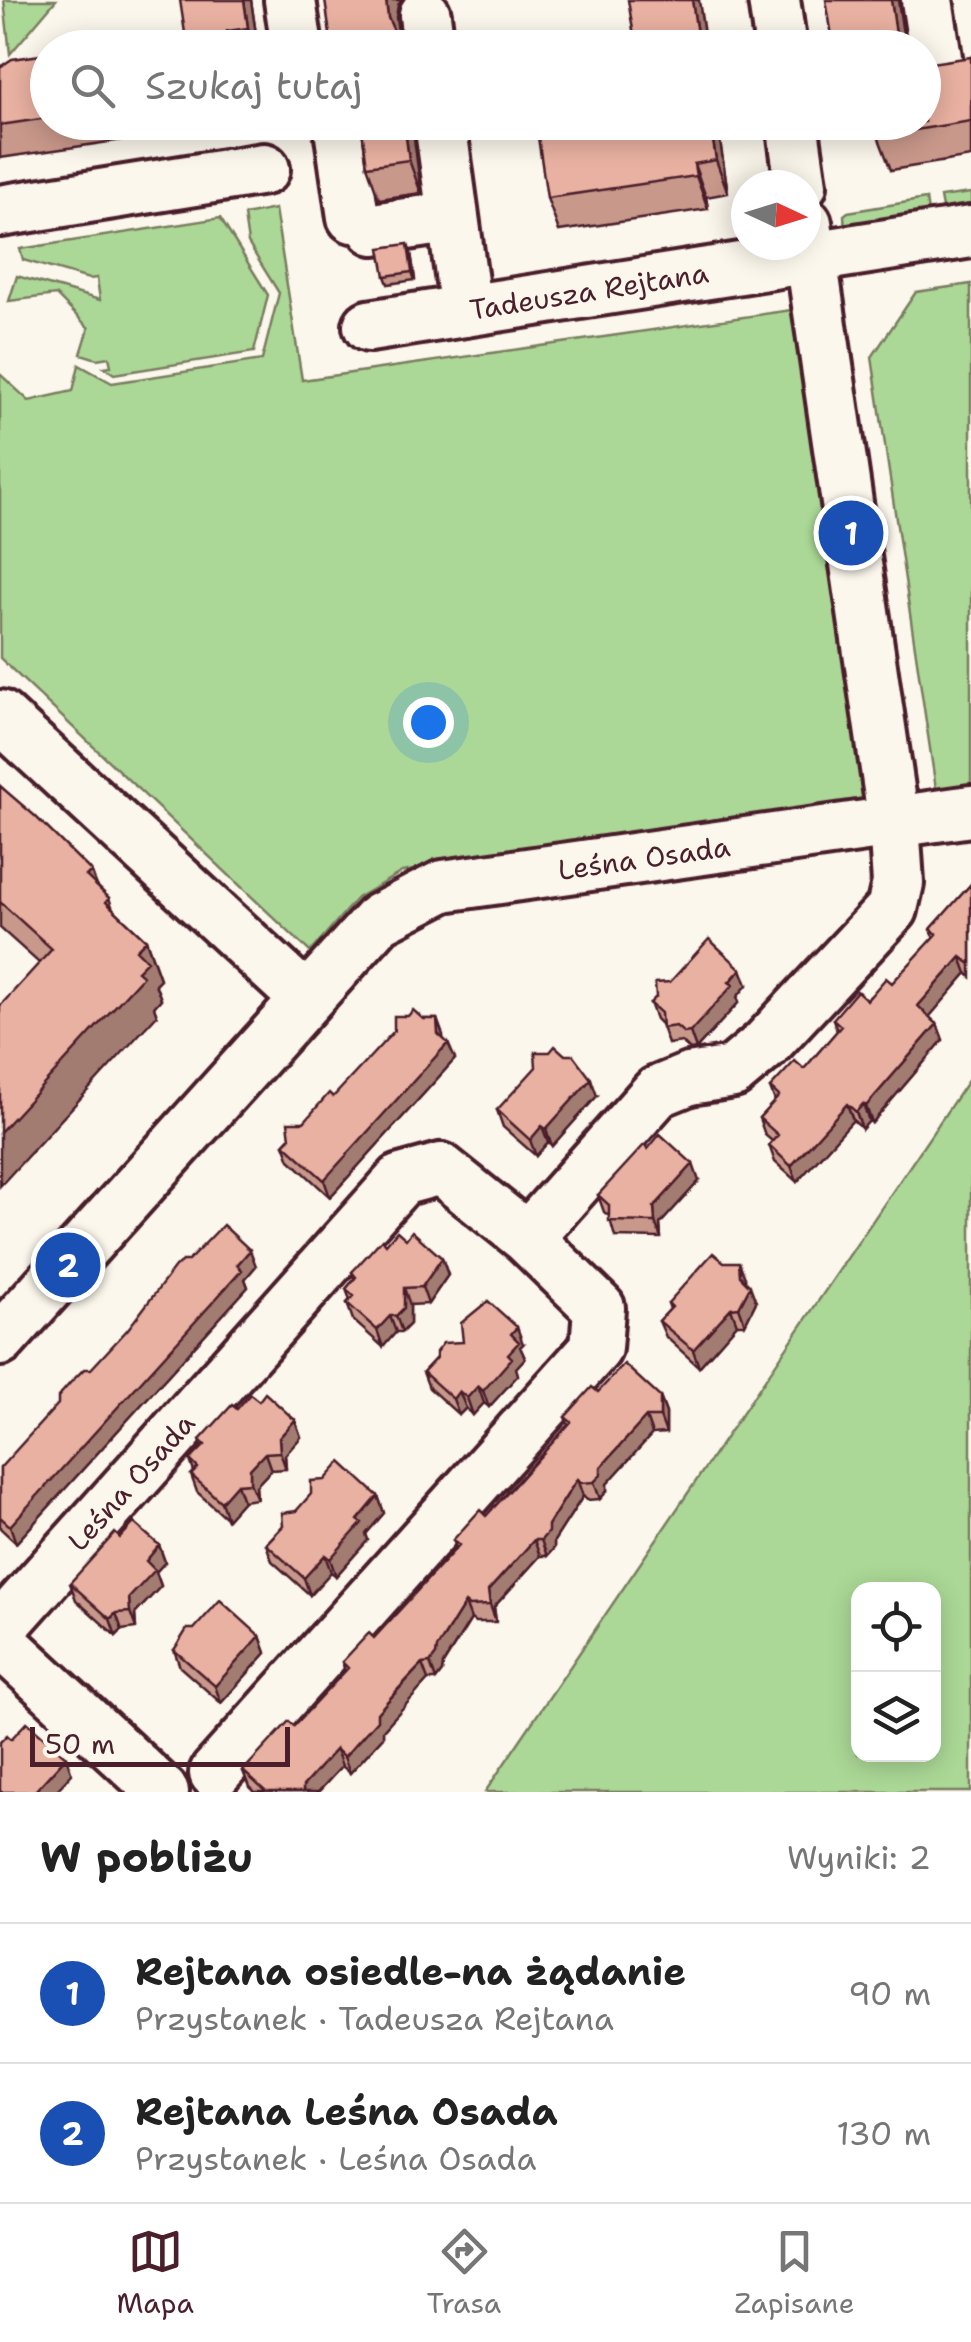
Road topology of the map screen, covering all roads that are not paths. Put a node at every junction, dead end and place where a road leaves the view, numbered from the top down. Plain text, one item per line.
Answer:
1 (290, 0) edge
2 (321, 0) edge
3 (774, 0) edge
4 (928, 0) edge
5 (294, 30) edge
6 (325, 30) edge
7 (778, 30) edge
8 (933, 30) edge
9 (316, 140) edge
10 (341, 140) edge
11 (442, 140) edge
12 (795, 140) edge
13 (264, 169) dead end
14 (799, 170) edge
15 (0, 211) edge
16 (349, 213) junction
17 (453, 216) junction
18 (971, 232) edge
19 (821, 239) edge
20 (731, 256) edge
21 (811, 260) edge
22 (466, 311) junction
23 (369, 326) dead end
24 (0, 716) edge
25 (971, 811) edge
26 (894, 823) junction
27 (306, 999) junction
28 (526, 1238) junction
29 (0, 1340) edge
30 (4, 1650) edge
31 (216, 1773) dead end
32 (163, 1792) edge

1 - 5 street
2 - 6 street
3 - 7 street
4 - 8 street
9 - 16 street
10 - 16 street
11 - 17 street
12 - 14 street
13 - 15 street
16 - 17 street
17 - 22 street
18 - 19 street, Tadeusza Rejtana
20 - 22 street, Tadeusza Rejtana
21 - 26 street
22 - 23 street, Tadeusza Rejtana
24 - 27 street
25 - 26 street, Leśna Osada
26 - 27 street, Leśna Osada
26 - 28 street
27 - 29 street, Leśna Osada
28 - 30 street, Leśna Osada
28 - 31 street, Leśna Osada
30 - 32 street, Leśna Osada

